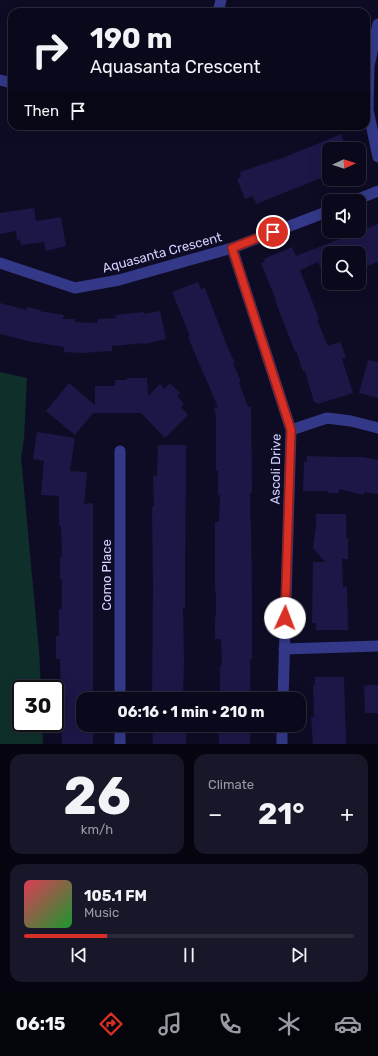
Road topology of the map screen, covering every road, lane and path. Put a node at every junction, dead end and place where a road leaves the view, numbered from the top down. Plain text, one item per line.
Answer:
1 (378, 24) edge
2 (370, 61) edge
3 (370, 119) edge
4 (378, 157) edge
5 (378, 191) edge
6 (366, 196) edge
7 (322, 213) edge
8 (232, 248) junction
9 (0, 264) edge
10 (378, 428) edge
11 (291, 430) junction
12 (120, 451) dead end
13 (378, 646) edge
14 (284, 649) junction
15 (120, 692) edge
16 (283, 692) edge
17 (120, 732) edge
18 (282, 732) edge
19 (120, 744) edge
20 (282, 744) edge

1 - 2 street
3 - 4 street
5 - 6 street
7 - 8 street, Aquasanta Crescent
8 - 9 street, Aquasanta Crescent
8 - 11 street, Ascoli Drive
10 - 11 street
11 - 14 street, Ascoli Drive
12 - 15 street, Como Place
13 - 14 street
14 - 16 street, Ascoli Drive
17 - 19 street
18 - 20 street

